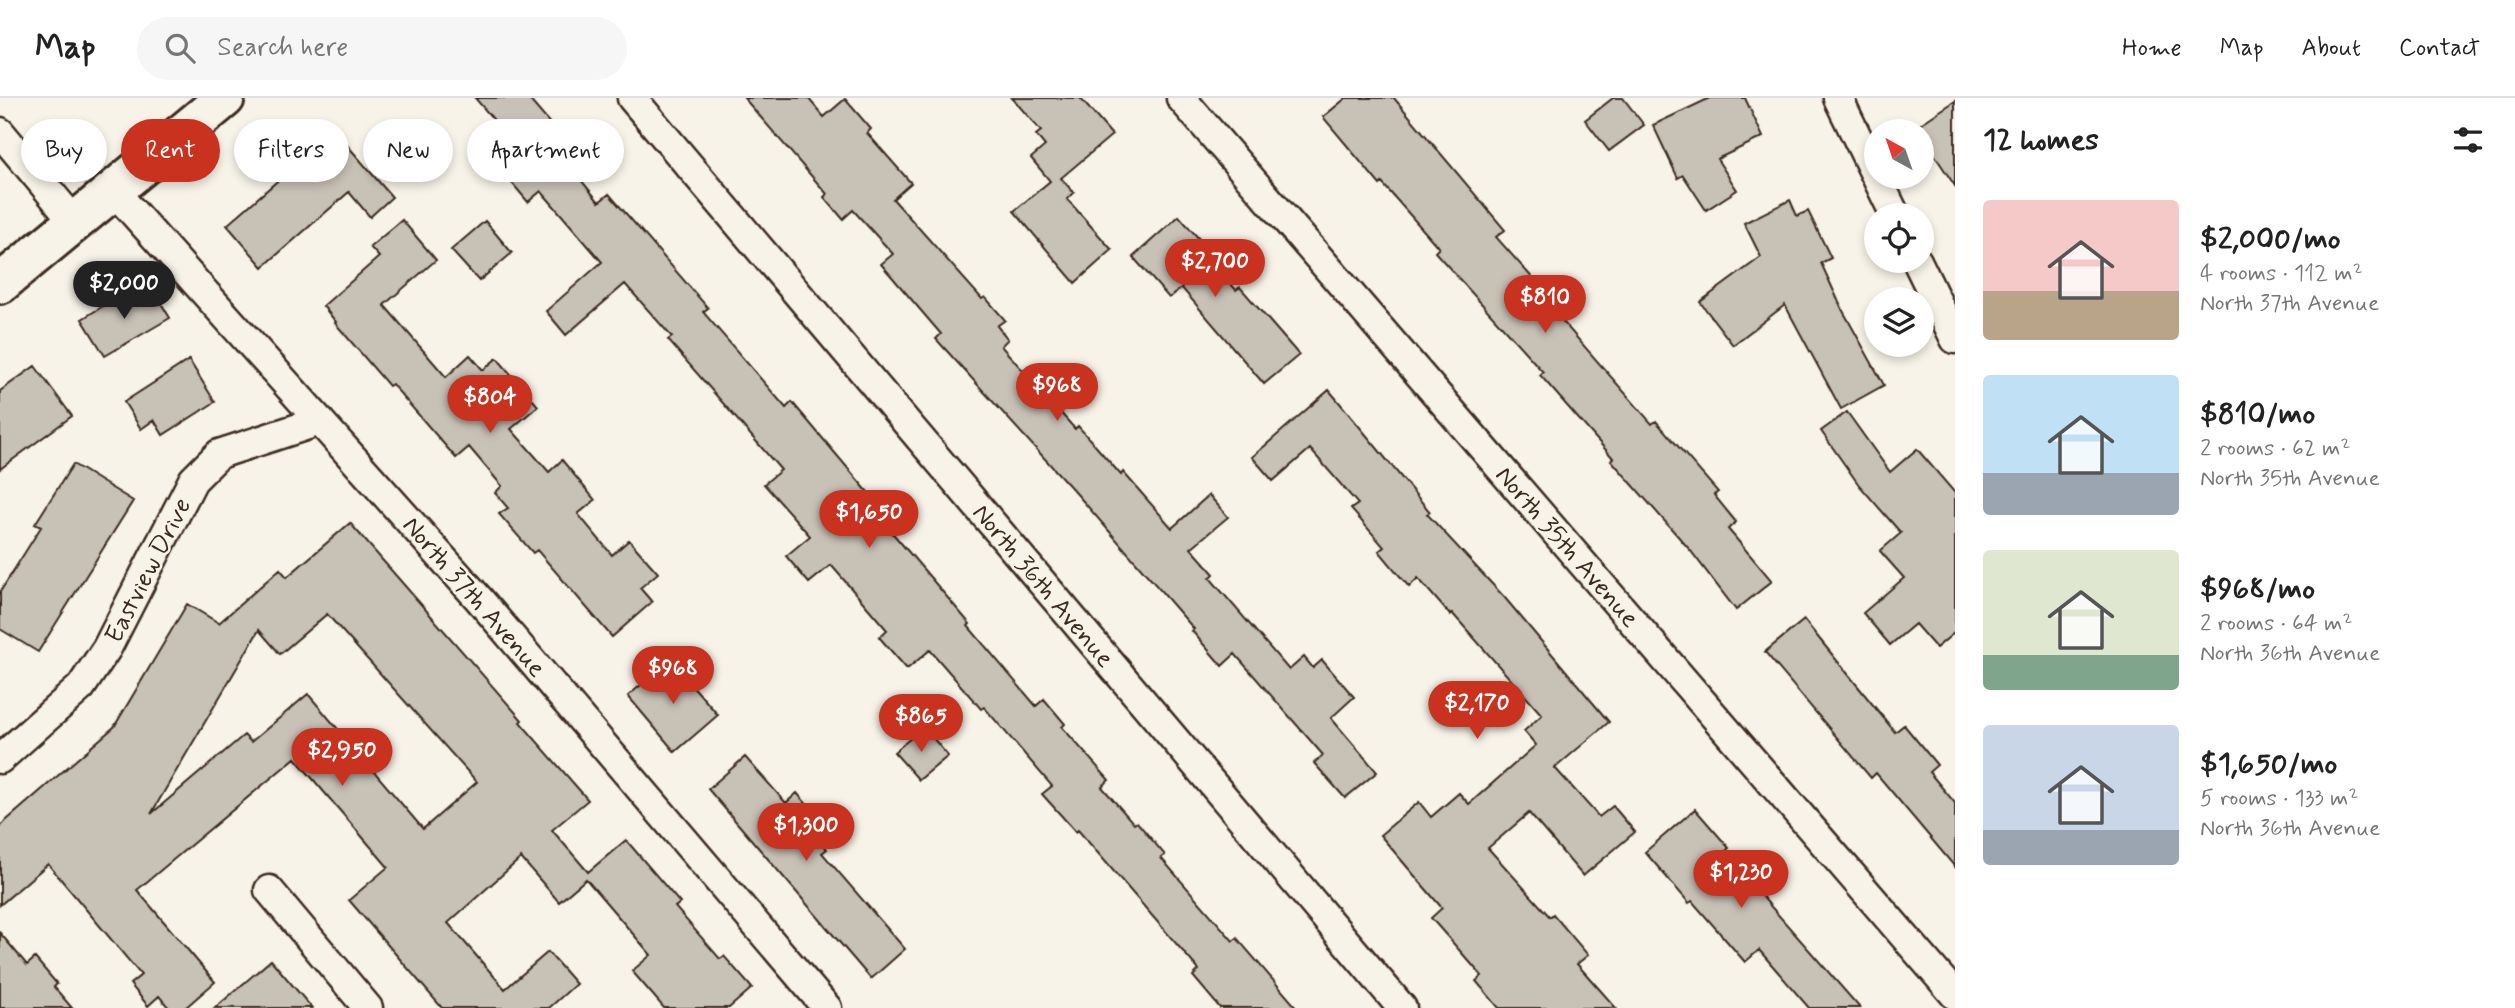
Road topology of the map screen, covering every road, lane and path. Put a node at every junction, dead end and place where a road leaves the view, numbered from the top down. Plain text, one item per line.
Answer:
1 (225, 98) edge
2 (632, 98) edge
3 (1181, 98) edge
4 (1838, 98) edge
5 (0, 132) edge
6 (114, 191) junction
7 (1889, 203) edge
8 (74, 222) junction
9 (1923, 273) edge
10 (0, 284) edge
11 (1955, 339) edge
12 (320, 421) junction
13 (0, 759) edge
14 (269, 890) dead end
15 (1955, 995) edge
16 (368, 1008) edge
17 (827, 1008) edge
18 (1402, 1008) edge

1 - 6 street
2 - 18 street, North 36th Avenue
3 - 15 street, North 35th Avenue
4 - 7 street
5 - 8 street
6 - 8 street
6 - 12 street, North 37th Avenue
8 - 10 street
9 - 11 street
12 - 13 street, Eastview Drive
12 - 17 street, North 37th Avenue
14 - 16 street

